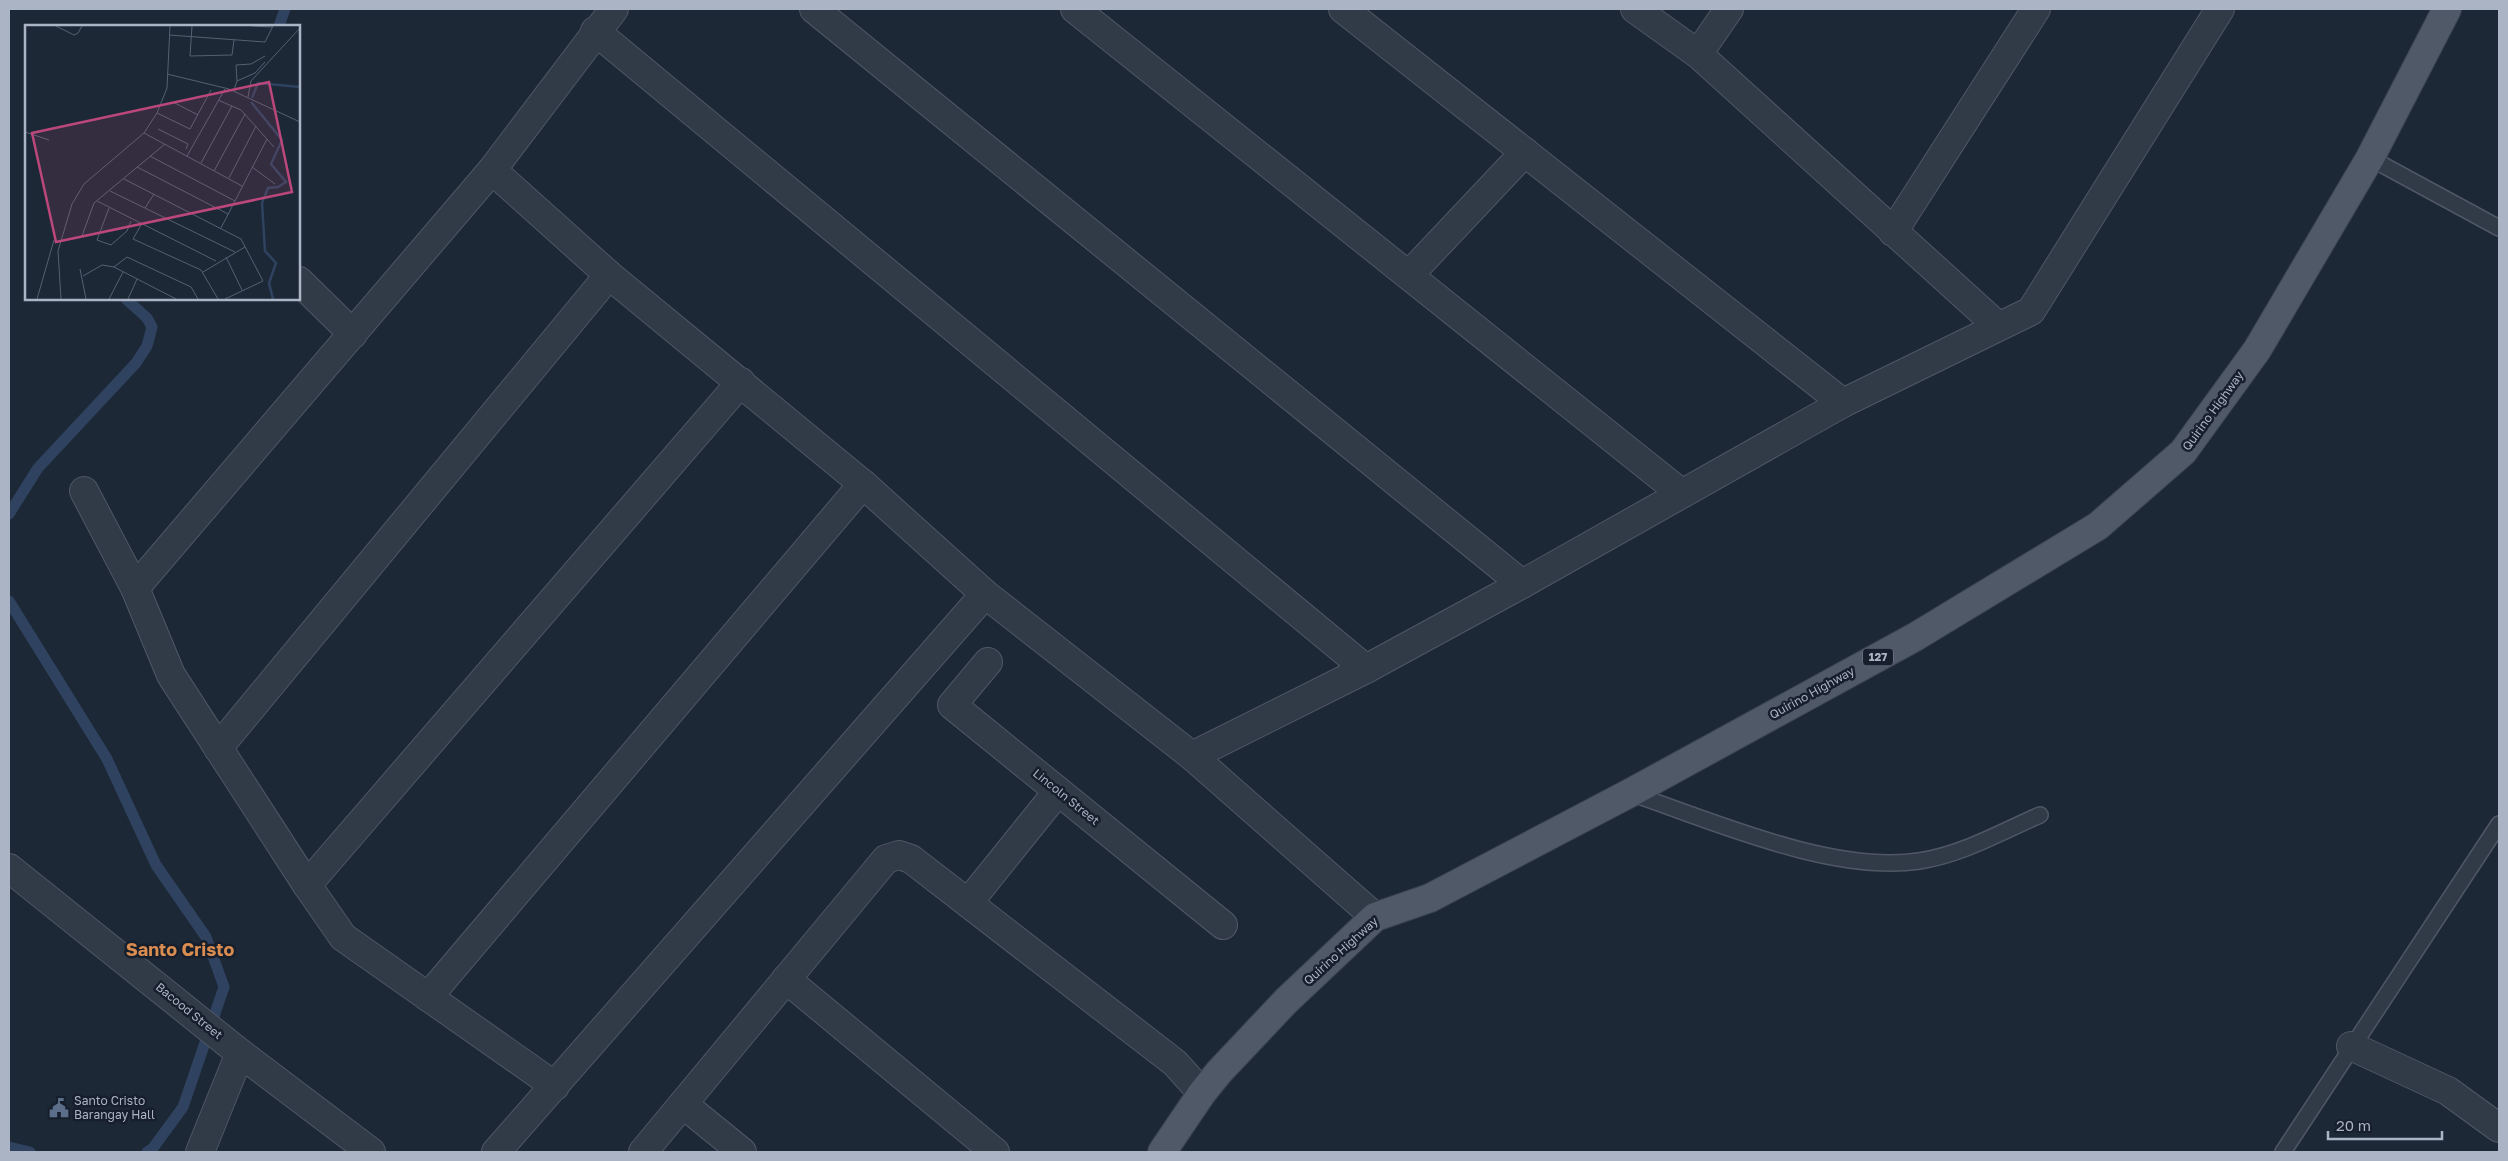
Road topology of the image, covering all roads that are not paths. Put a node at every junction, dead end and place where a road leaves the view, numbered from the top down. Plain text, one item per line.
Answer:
1 (614, 9) edge
2 (814, 9) edge
3 (1075, 9) edge
4 (1343, 9) edge
5 (1635, 9) edge
6 (1729, 9) edge
7 (2036, 9) edge
8 (2220, 9) edge
9 (2448, 9) edge
10 (595, 31) junction
11 (1698, 54) junction
12 (1525, 152) junction
13 (2370, 158) junction
14 (492, 170) junction
15 (2499, 228) edge
16 (1892, 232) junction
17 (608, 275) junction
18 (1409, 276) junction
19 (300, 282) edge
20 (1998, 326) junction
21 (353, 334) junction
22 (741, 382) junction
23 (1843, 403) junction
24 (863, 484) junction
25 (84, 491) dead end
26 (1681, 493) junction
27 (1522, 584) junction
28 (135, 588) junction
29 (985, 594) junction
30 (988, 662) dead end
31 (1366, 669) junction
32 (218, 748) junction
33 (1192, 756) junction
34 (1058, 791) junction
35 (1630, 793) junction
36 (2040, 814) dead end
37 (2499, 824) edge
38 (9, 868) edge
39 (307, 885) junction
40 (968, 903) junction
41 (1375, 917) junction
42 (1223, 925) dead end
43 (786, 979) junction
44 (428, 997) junction
45 (2351, 1046) junction
46 (235, 1049) junction
47 (555, 1086) junction
48 (1202, 1093) junction
49 (683, 1104) junction
50 (2499, 1128) edge
51 (200, 1152) edge
52 (371, 1152) edge
53 (496, 1152) edge
54 (644, 1152) edge
55 (742, 1152) edge
56 (995, 1152) edge
57 (1162, 1152) edge
58 (2283, 1152) edge

1 - 10 street
2 - 27 street
3 - 18 street
4 - 12 street
5 - 11 street
6 - 11 street
7 - 16 street
8 - 20 street
9 - 13 main road, Quirino Highway / 127
10 - 14 street
10 - 31 street
11 - 16 street
12 - 18 street
12 - 23 street
13 - 15 lane
13 - 35 main road, Quirino Highway / 127
14 - 17 street
14 - 21 street
16 - 20 street
17 - 22 street
17 - 32 street
18 - 26 street
19 - 21 street
20 - 23 street
21 - 28 street
22 - 24 street
22 - 39 street
23 - 26 street
24 - 29 street
24 - 44 street
25 - 28 street
26 - 27 street
27 - 31 street
28 - 32 street
29 - 33 street
29 - 47 street
30 - 34 street, Lincoln Street
31 - 33 street
32 - 39 street
33 - 41 street
34 - 40 street
34 - 42 street, Lincoln Street
35 - 36 lane
35 - 41 main road, Quirino Highway / 127
37 - 45 lane
38 - 46 street, Bacood Street
39 - 44 street
40 - 43 street
40 - 48 street
41 - 48 main road, Quirino Highway / 127
43 - 49 street
43 - 56 street
44 - 47 street
45 - 50 street
45 - 58 lane
46 - 51 street
46 - 52 street, Bacood Street
47 - 53 street
48 - 57 main road, Quirino Highway / 127
49 - 54 street
49 - 55 street

